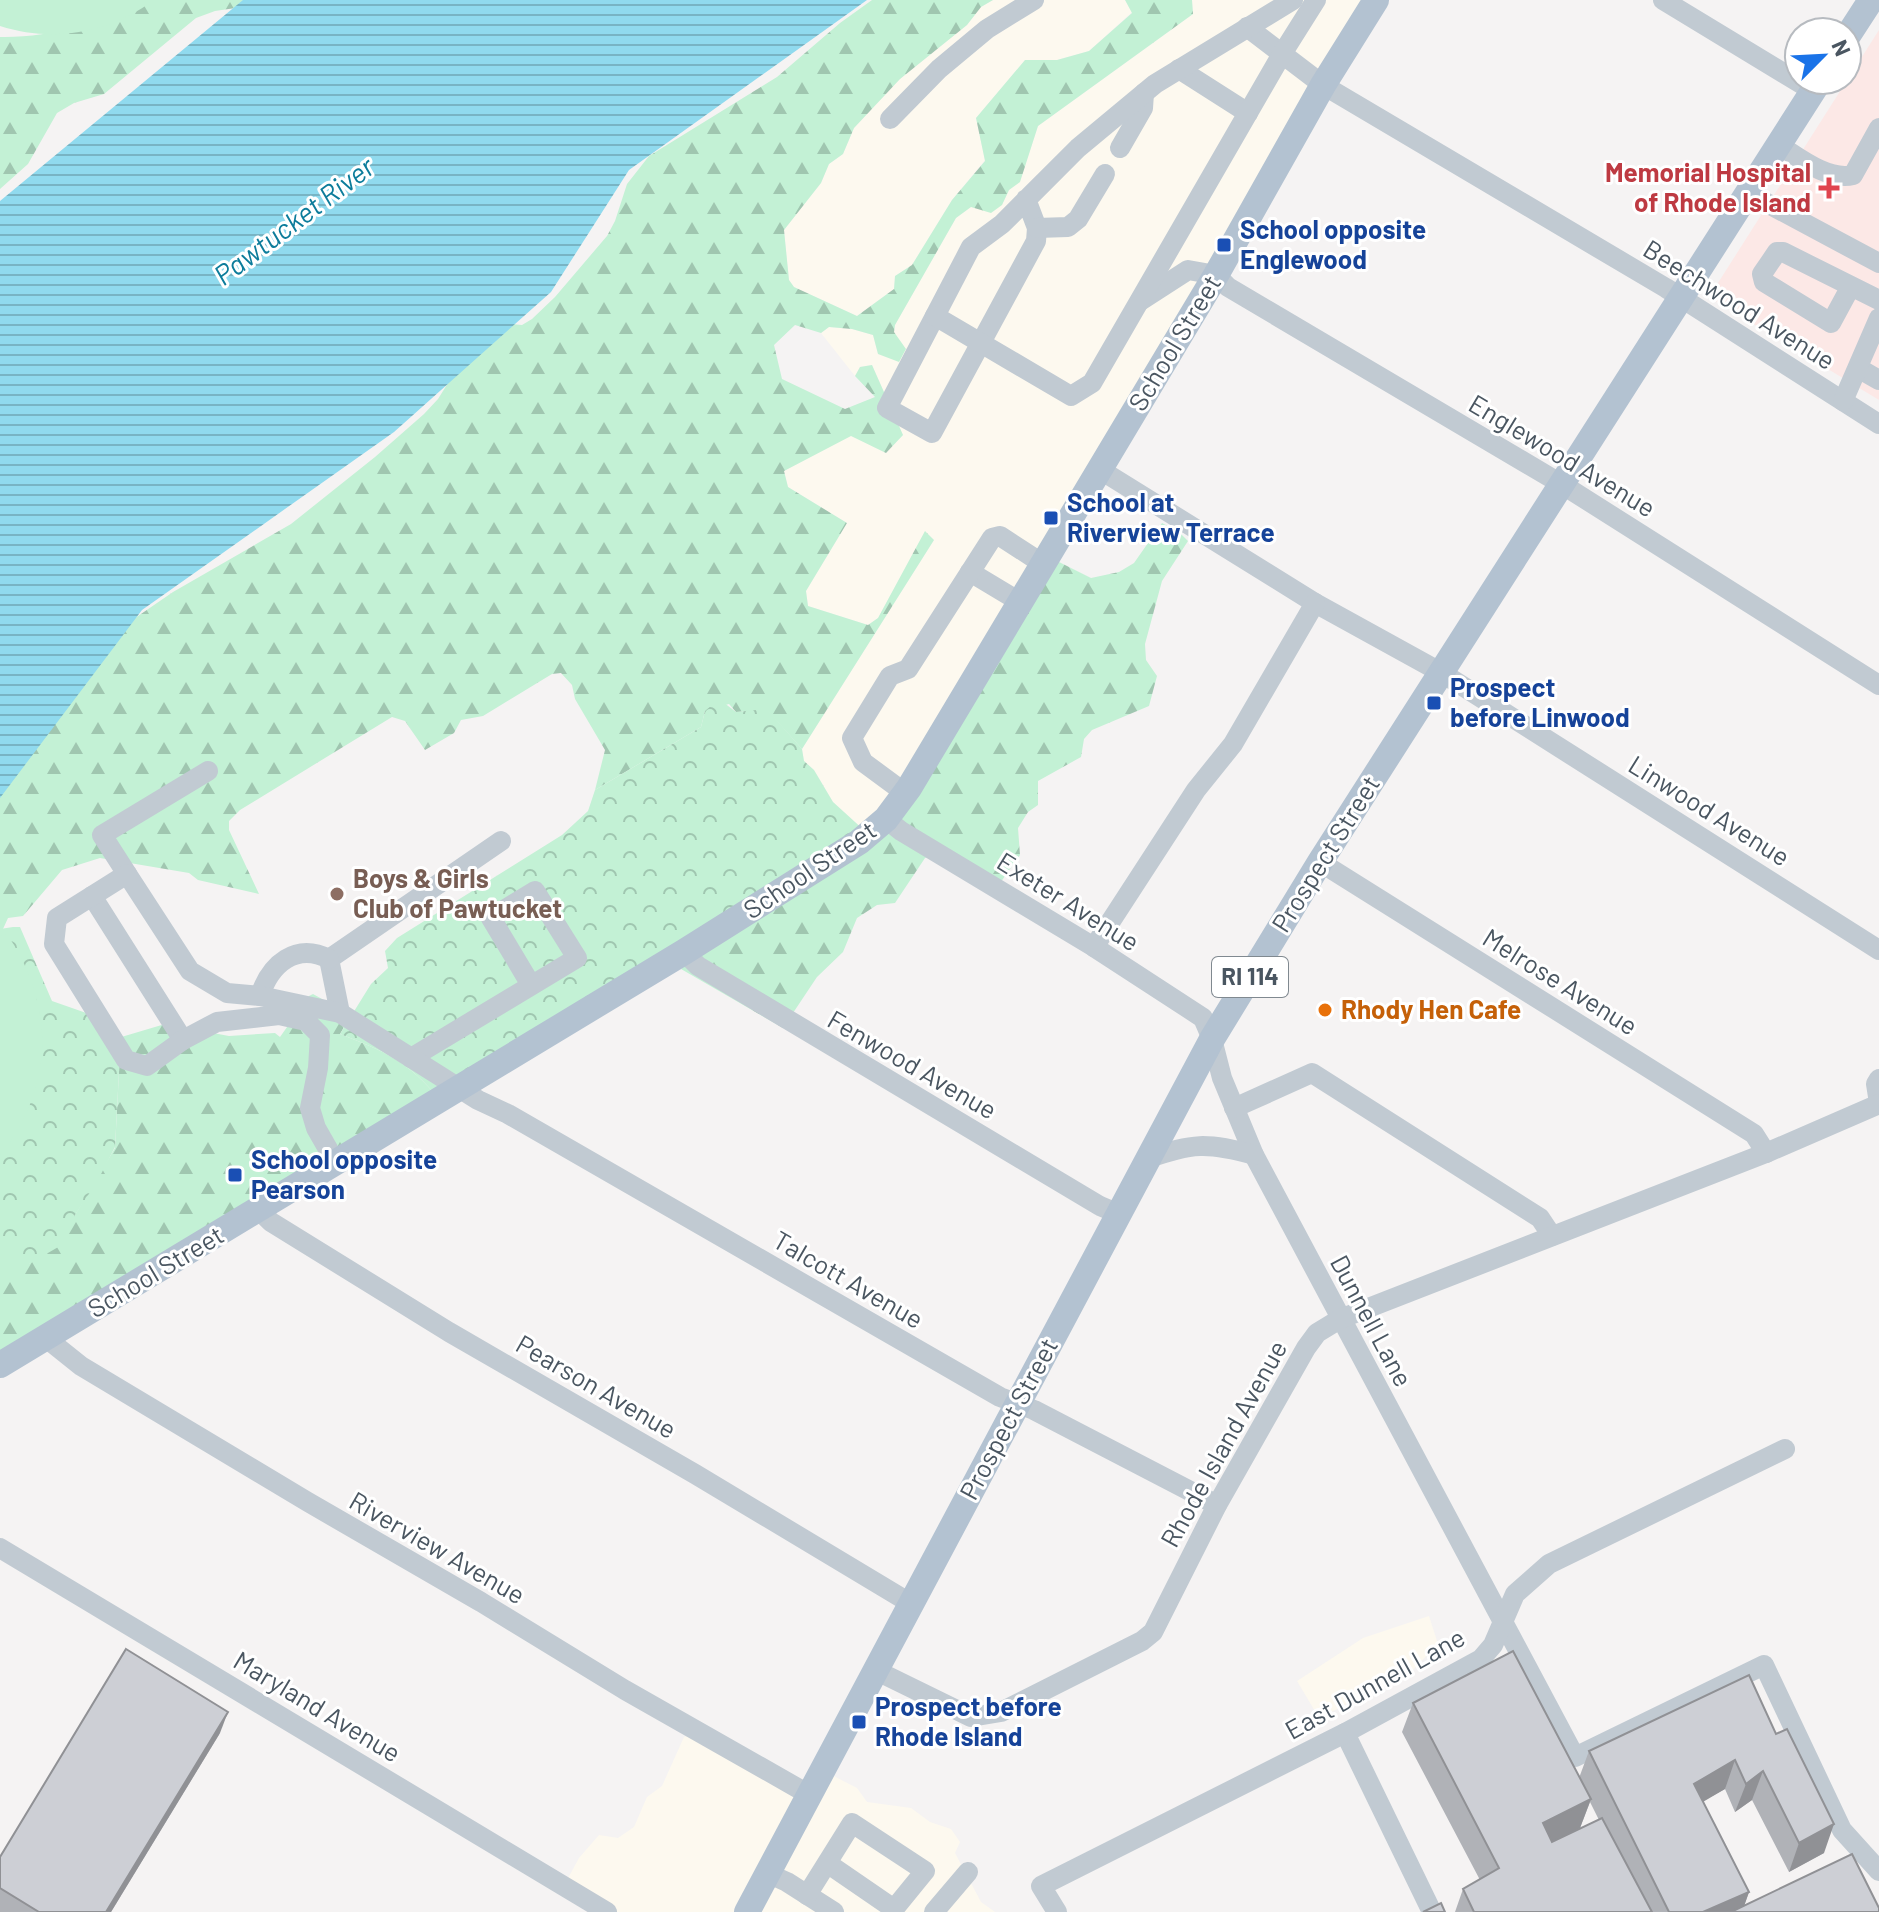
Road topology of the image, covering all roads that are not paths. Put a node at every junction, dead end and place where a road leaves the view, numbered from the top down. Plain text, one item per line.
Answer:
1 (1034, 0) edge
2 (1293, 0) edge
3 (1316, 0) edge
4 (1376, 0) edge
5 (1663, 0) edge
6 (1247, 27) junction
7 (1282, 54) junction
8 (1783, 67) edge
9 (1179, 69) junction
10 (1323, 85) junction
11 (1144, 93) junction
12 (1810, 96) edge
13 (1248, 113) junction
14 (890, 119) dead end
15 (1879, 128) edge
16 (1779, 145) junction
17 (1120, 148) dead end
18 (1105, 174) dead end
19 (1748, 193) junction
20 (1026, 199) junction
21 (1037, 228) junction
22 (1879, 263) edge
23 (1216, 275) junction
24 (1851, 286) dead end
25 (1680, 298) junction
26 (1879, 300) edge
27 (1140, 301) junction
28 (935, 316) junction
29 (1879, 318) edge
30 (982, 344) junction
31 (1858, 368) junction
32 (1879, 380) edge
33 (1843, 401) junction
34 (1879, 424) edge
35 (1099, 469) junction
36 (1563, 485) junction
37 (1043, 564) junction
38 (970, 572) junction
39 (1020, 602) junction
40 (1315, 603) junction
41 (1442, 673) junction
42 (1879, 685) edge
43 (208, 771) dead end
44 (905, 793) junction
45 (886, 819) junction
46 (501, 841) dead end
47 (1320, 862) junction
48 (127, 874) junction
49 (92, 896) junction
50 (1094, 947) junction
51 (1879, 950) edge
52 (684, 952) junction
53 (329, 959) junction
54 (531, 985) junction
55 (260, 996) junction
56 (340, 1013) junction
57 (1212, 1039) junction
58 (183, 1040) junction
59 (411, 1058) junction
60 (1879, 1079) edge
61 (460, 1089) junction
62 (1879, 1103) edge
63 (1234, 1108) junction
64 (1766, 1153) junction
65 (1254, 1155) junction
66 (1147, 1159) junction
67 (336, 1163) junction
68 (259, 1210) junction
69 (1119, 1214) junction
70 (1552, 1236) junction
71 (1340, 1319) junction
72 (46, 1338) junction
73 (0, 1365) edge
74 (1018, 1403) junction
75 (1785, 1449) dead end
76 (1217, 1505) junction
77 (0, 1548) edge
78 (910, 1603) junction
79 (1502, 1619) junction
80 (875, 1670) junction
81 (1345, 1733) junction
82 (808, 1794) junction
83 (827, 1863) junction
84 (1879, 1871) edge
85 (968, 1872) dead end
86 (767, 1873) junction
87 (807, 1895) junction
88 (607, 1912) edge
89 (747, 1912) edge
90 (834, 1912) edge
91 (934, 1912) edge
92 (1057, 1912) edge
93 (1431, 1912) edge

1 - 14 street
2 - 6 street
3 - 7 street
4 - 10 main road, School Street
5 - 8 street
6 - 7 street, Beechwood Avenue
6 - 9 street
7 - 10 street, Beechwood Avenue
7 - 13 street
9 - 11 street
9 - 13 street
10 - 23 main road, School Street
10 - 25 street, Beechwood Avenue
11 - 17 street
11 - 20 street
12 - 16 main road, Prospect Street / RI 114
13 - 27 street
15 - 16 street
16 - 19 main road, Prospect Street / RI 114
18 - 21 street
19 - 22 street
19 - 25 main road, Prospect Street / RI 114
20 - 21 street
20 - 28 street
21 - 30 street
23 - 27 street
23 - 35 main road, School Street
23 - 36 street, Englewood Avenue
24 - 26 street
25 - 33 street, Beechwood Avenue
25 - 36 main road, Prospect Street / RI 114
27 - 30 street
28 - 30 street
28 - 30 street
29 - 31 street
31 - 32 street
31 - 33 street
33 - 34 street, Beechwood Avenue
35 - 37 main road, School Street
35 - 40 street, Linwood Avenue
36 - 41 main road, Prospect Street / RI 114
36 - 42 street, Englewood Avenue
37 - 38 street
37 - 39 main road, School Street
38 - 39 street
38 - 44 street
39 - 44 main road, School Street
40 - 41 street, Linwood Avenue
40 - 50 street
41 - 47 main road, Prospect Street / RI 114
41 - 51 street, Linwood Avenue
43 - 48 street
44 - 45 main road, School Street
45 - 50 street, Exeter Avenue
45 - 52 main road, School Street
46 - 53 street
47 - 57 main road, Prospect Street / RI 114
47 - 64 street, Melrose Avenue
48 - 49 street
48 - 55 street
49 - 58 street
49 - 58 street
50 - 57 street, Exeter Avenue
52 - 61 main road, School Street
52 - 69 street, Fenwood Avenue
53 - 55 street
53 - 56 street
54 - 54 street
54 - 59 street
55 - 56 street
56 - 59 street, Talcott Avenue
57 - 63 street, Dunnell Lane
57 - 66 main road, Prospect Street / RI 114
58 - 67 street
59 - 61 street, Talcott Avenue
60 - 62 street
61 - 67 main road, School Street
61 - 74 street, Talcott Avenue
62 - 64 street, Rhode Island Avenue
63 - 65 street, Dunnell Lane
63 - 70 street
64 - 70 street, Rhode Island Avenue
65 - 66 street
65 - 71 street, Dunnell Lane
66 - 69 main road, Prospect Street / RI 114
67 - 68 main road, School Street
68 - 72 main road, School Street
68 - 78 street, Pearson Avenue
69 - 74 main road, Prospect Street / RI 114
70 - 71 street, Rhode Island Avenue
71 - 76 street, Rhode Island Avenue
71 - 79 street, Dunnell Lane
72 - 73 main road, School Street
72 - 82 street, Riverview Avenue
74 - 76 street, Talcott Avenue
74 - 78 main road, Prospect Street / RI 114
75 - 79 street, East Dunnell Lane
76 - 80 street, Rhode Island Avenue
77 - 88 street, Maryland Avenue
78 - 80 main road, Prospect Street / RI 114
79 - 81 street, East Dunnell Lane
79 - 84 street, Dunnell Lane
80 - 82 main road, Prospect Street / RI 114
81 - 92 street, East Dunnell Lane
81 - 93 street
82 - 86 main road, Prospect Street / RI 114
83 - 83 street
83 - 87 street
85 - 91 street
86 - 87 street
86 - 89 main road, Prospect Street / RI 114
87 - 90 street

